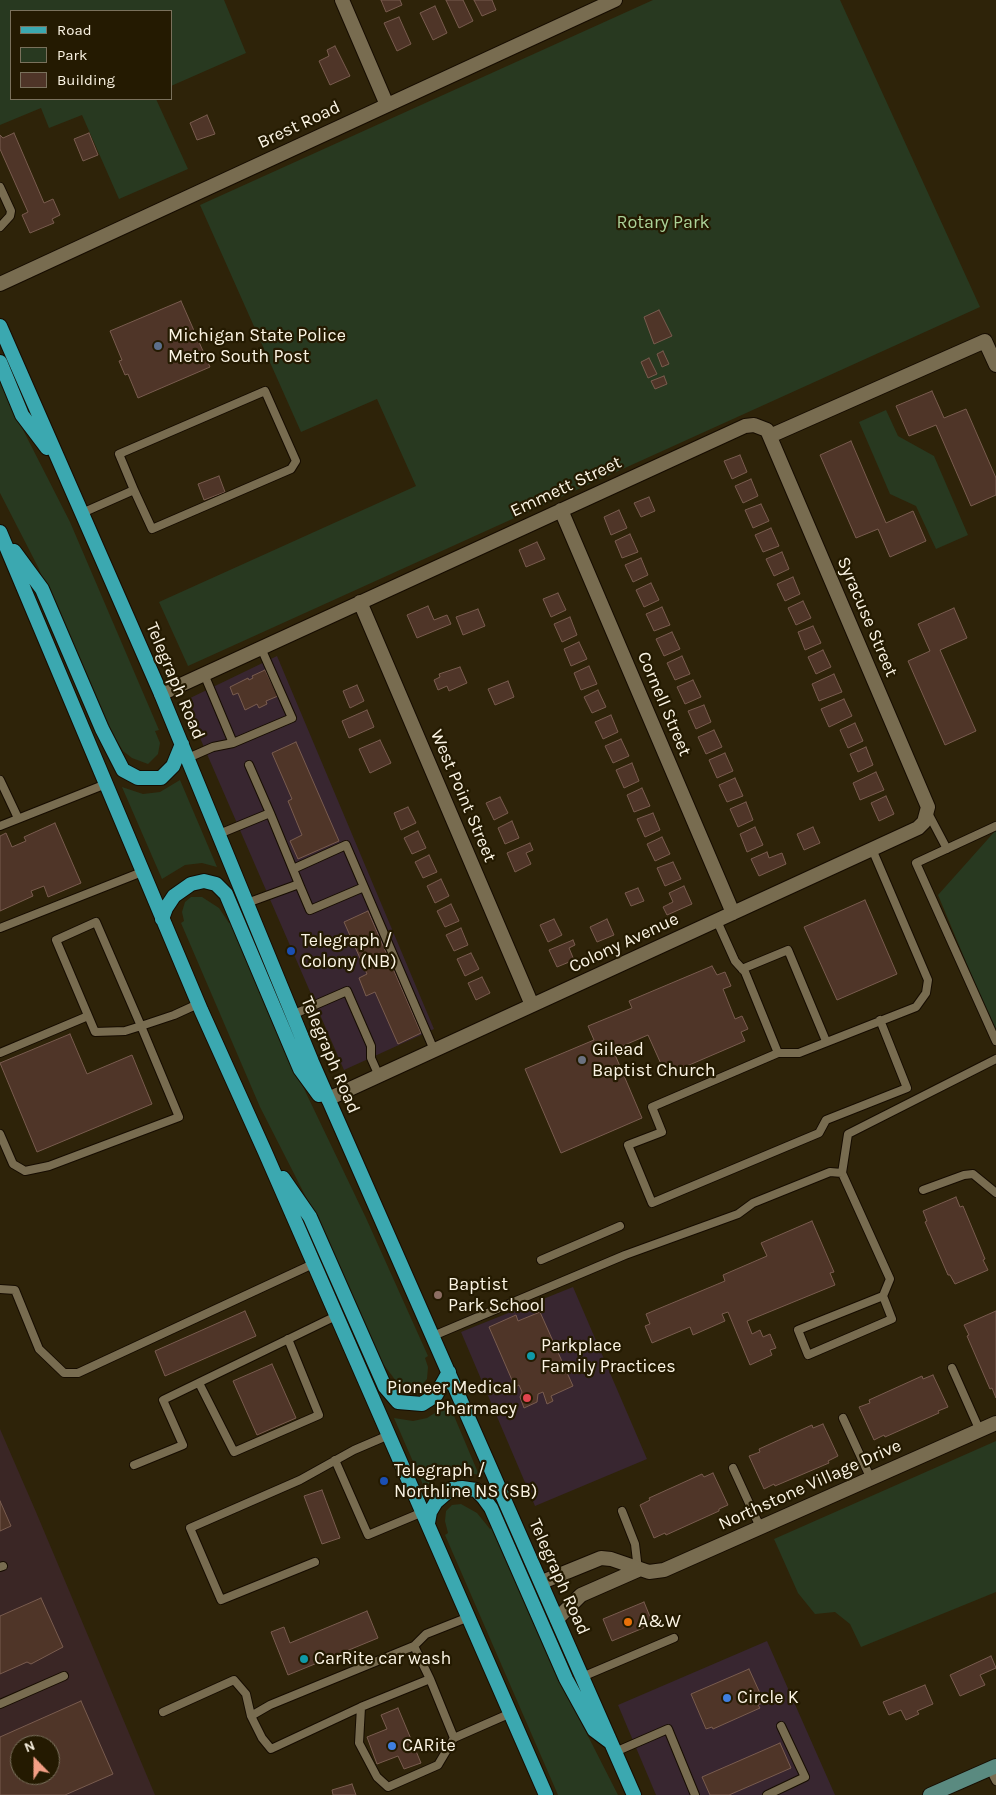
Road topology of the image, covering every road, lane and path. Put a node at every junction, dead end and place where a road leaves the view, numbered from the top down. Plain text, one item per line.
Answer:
1 (342, 0) edge
2 (615, 0) edge
3 (585, 6) edge
4 (387, 105) junction
5 (0, 186) edge
6 (0, 227) edge
7 (0, 284) edge
8 (0, 326) edge
9 (0, 362) edge
10 (996, 365) edge
11 (770, 436) junction
12 (64, 471) junction
13 (134, 490) junction
14 (561, 510) junction
15 (82, 513) junction
16 (0, 532) edge
17 (360, 602) junction
18 (261, 648) junction
19 (204, 674) junction
20 (161, 694) junction
21 (233, 743) junction
22 (182, 744) junction
23 (188, 758) junction
24 (249, 765) dead end
25 (0, 780) edge
26 (106, 784) junction
27 (270, 813) junction
28 (928, 813) junction
29 (18, 818) junction
30 (0, 826) edge
31 (996, 826) edge
32 (219, 834) junction
33 (872, 849) junction
34 (947, 849) junction
35 (293, 869) junction
36 (142, 872) junction
37 (299, 884) junction
38 (364, 887) junction
39 (247, 903) junction
40 (734, 913) junction
41 (162, 920) junction
42 (717, 921) junction
43 (0, 928) edge
44 (742, 969) junction
45 (198, 1004) junction
46 (532, 1005) junction
47 (292, 1015) junction
48 (88, 1016) junction
49 (880, 1020) junction
50 (141, 1026) junction
51 (826, 1041) junction
52 (996, 1041) edge
53 (434, 1050) junction
54 (0, 1053) edge
55 (778, 1053) junction
56 (996, 1059) edge
57 (379, 1076) junction
58 (328, 1099) junction
59 (337, 1120) junction
60 (0, 1134) edge
61 (265, 1152) junction
62 (842, 1173) junction
63 (923, 1190) dead end
64 (996, 1193) edge
65 (620, 1226) dead end
66 (541, 1260) dead end
67 (313, 1264) junction
68 (0, 1289) edge
69 (883, 1296) junction
70 (336, 1316) junction
71 (433, 1336) junction
72 (288, 1339) junction
73 (952, 1368) dead end
74 (449, 1372) junction
75 (199, 1383) junction
76 (843, 1418) dead end
77 (996, 1424) edge
78 (980, 1431) junction
79 (389, 1435) junction
80 (335, 1460) junction
81 (134, 1466) dead end
82 (733, 1468) dead end
83 (871, 1479) junction
84 (622, 1511) dead end
85 (426, 1518) junction
86 (760, 1528) junction
87 (316, 1562) dead end
88 (638, 1570) junction
89 (542, 1582) junction
90 (469, 1617) junction
91 (557, 1618) junction
92 (674, 1638) dead end
93 (414, 1646) junction
94 (64, 1676) dead end
95 (582, 1677) junction
96 (430, 1679) junction
97 (0, 1704) edge
98 (361, 1708) junction
99 (163, 1712) dead end
100 (511, 1713) junction
101 (251, 1716) junction
102 (781, 1726) dead end
103 (454, 1738) junction
104 (613, 1747) junction
105 (994, 1772) edge
106 (546, 1795) edge
107 (634, 1795) edge
108 (695, 1795) edge
109 (767, 1795) edge
110 (930, 1795) edge

1 - 4 street
2 - 3 street, Brest Road
3 - 4 street, Brest Road
4 - 7 street, Brest Road
5 - 6 lane
8 - 12 main road, Telegraph Road
9 - 12 main road
10 - 11 street
11 - 14 street, Emmett Street
11 - 28 street, Syracuse Street
12 - 15 main road, Telegraph Road
13 - 13 lane
13 - 15 lane
14 - 17 street, Emmett Street
14 - 40 street, Cornell Street
15 - 20 main road, Telegraph Road
16 - 22 main road
16 - 26 main road
17 - 18 street, Emmett Street
17 - 46 street, West Point Street
18 - 19 street, Emmett Street
18 - 21 lane
19 - 20 street, Emmett Street
19 - 21 lane
20 - 22 main road, Telegraph Road
21 - 23 lane
22 - 23 main road, Telegraph Road
23 - 32 main road, Telegraph Road
24 - 27 lane
25 - 29 lane
26 - 29 lane
26 - 36 main road
27 - 32 lane
27 - 35 lane
28 - 33 street, Colony Avenue
28 - 34 lane
29 - 30 lane
31 - 34 lane
32 - 39 main road, Telegraph Road
33 - 40 street, Colony Avenue
33 - 49 lane
34 - 52 lane
35 - 37 lane
35 - 38 lane
36 - 41 main road
36 - 43 lane
37 - 38 lane
37 - 39 lane
38 - 53 lane
39 - 47 main road, Telegraph Road
40 - 42 street, Colony Avenue
41 - 45 main road
41 - 59 main road
42 - 44 lane
42 - 46 street, Colony Avenue
44 - 51 lane
44 - 55 lane
45 - 50 lane
45 - 61 main road
46 - 53 street, Colony Avenue
47 - 57 lane
47 - 58 main road, Telegraph Road
48 - 50 lane
48 - 50 lane
48 - 54 lane
49 - 51 lane
49 - 55 lane
50 - 60 lane
51 - 55 lane
53 - 57 street, Colony Avenue
56 - 62 lane
57 - 58 street, Colony Avenue
58 - 59 main road, Telegraph Road
59 - 71 main road, Telegraph Road
61 - 67 main road
61 - 74 main road
62 - 69 lane
62 - 71 lane
63 - 64 lane
65 - 66 lane
67 - 68 lane
67 - 70 main road
69 - 69 lane
70 - 72 lane
70 - 79 main road
71 - 74 main road, Telegraph Road
72 - 75 lane
72 - 75 lane
73 - 78 lane
74 - 89 main road, Telegraph Road
75 - 81 lane
76 - 83 lane
77 - 78 street, Northstone Village Drive
78 - 83 street, Northstone Village Drive
79 - 80 lane
79 - 85 main road
80 - 85 lane
80 - 87 lane
82 - 86 lane
83 - 86 street, Northstone Village Drive
84 - 88 lane
85 - 90 main road
85 - 104 main road
86 - 88 street, Northstone Village Drive
88 - 89 street, Northstone Village Drive
88 - 91 street, Northstone Village Drive
89 - 91 main road, Telegraph Road
90 - 93 lane
90 - 100 main road
91 - 95 main road, Telegraph Road
92 - 95 lane
93 - 96 lane
93 - 101 lane
94 - 97 lane
95 - 104 main road, Telegraph Road
96 - 98 lane
96 - 103 lane
98 - 101 lane
98 - 103 lane
99 - 101 lane
100 - 103 lane
100 - 106 main road
102 - 109 lane
104 - 107 main road, Telegraph Road
104 - 108 lane
105 - 110 main road

